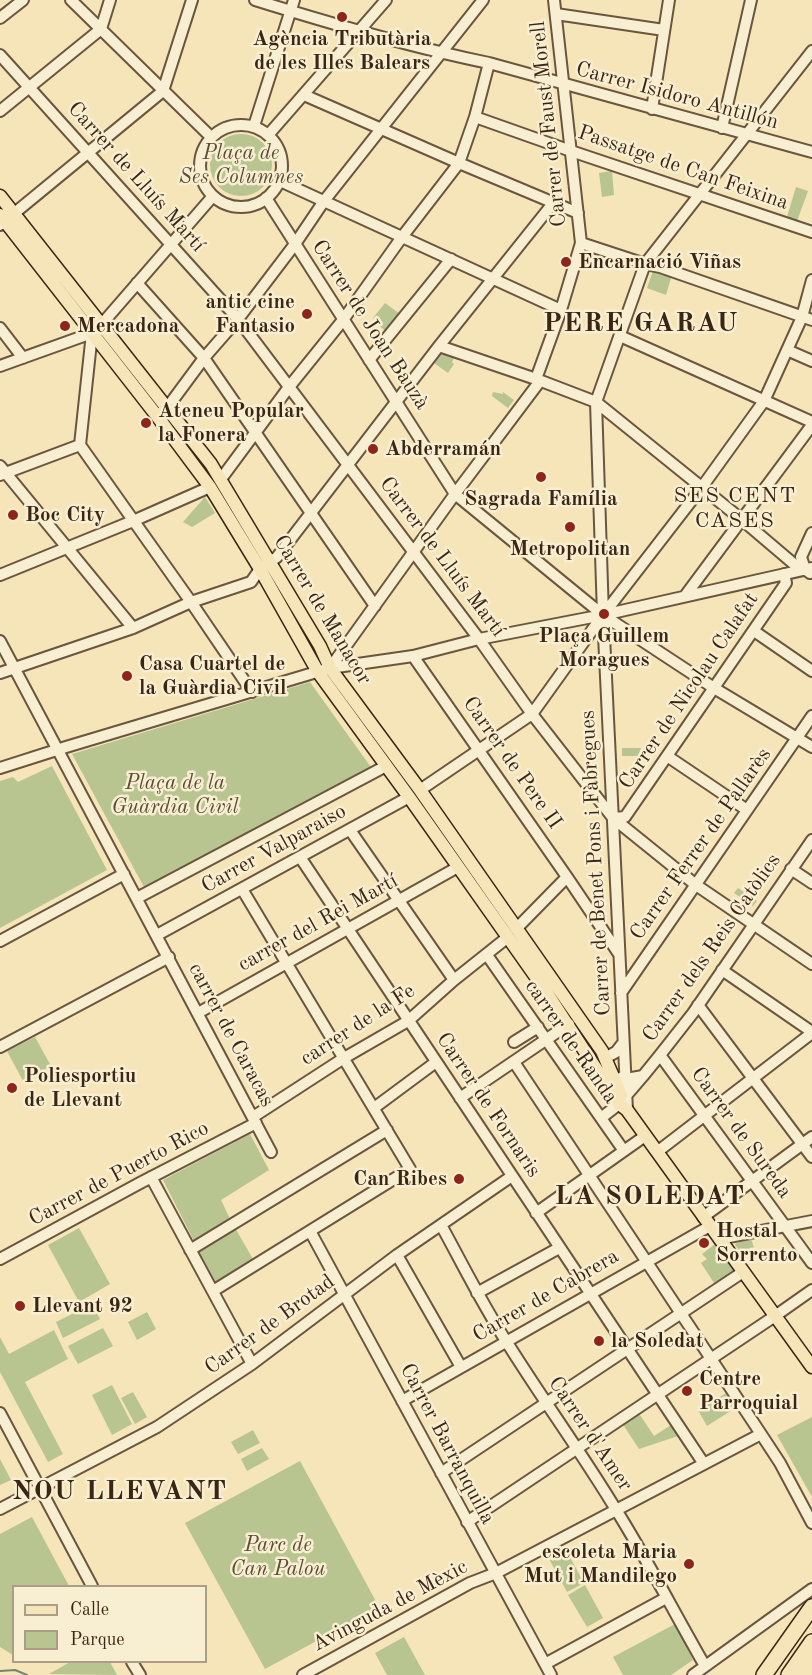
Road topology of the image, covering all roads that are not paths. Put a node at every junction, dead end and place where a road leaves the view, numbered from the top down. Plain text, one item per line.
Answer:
1 (23, 0) edge
2 (70, 0) edge
3 (110, 0) edge
4 (192, 0) edge
5 (255, 0) edge
6 (294, 0) edge
7 (386, 0) edge
8 (483, 0) edge
9 (555, 0) edge
10 (669, 0) edge
11 (751, 0) edge
12 (291, 12) junction
13 (556, 14) junction
14 (0, 18) edge
15 (101, 29) junction
16 (664, 30) junction
17 (358, 31) junction
18 (812, 51) edge
19 (441, 53) junction
20 (0, 55) edge
21 (489, 63) junction
22 (564, 85) junction
23 (29, 88) junction
24 (163, 91) junction
25 (304, 95) junction
26 (652, 109) junction
27 (0, 111) edge
28 (475, 117) junction
29 (254, 126) junction
30 (722, 128) junction
31 (382, 130) junction
32 (269, 134) junction
33 (747, 135) junction
34 (211, 137) junction
35 (571, 151) junction
36 (812, 152) edge
37 (88, 153) junction
38 (459, 164) junction
39 (280, 181) junction
40 (699, 194) junction
41 (0, 196) edge
42 (213, 196) junction
43 (266, 198) junction
44 (324, 201) junction
45 (554, 202) junction
46 (578, 213) junction
47 (5, 219) edge
48 (812, 232) edge
49 (402, 237) junction
50 (581, 243) junction
51 (295, 244) junction
52 (171, 245) junction
53 (451, 259) junction
54 (645, 264) junction
55 (492, 278) junction
56 (812, 280) edge
57 (137, 283) junction
58 (561, 310) junction
59 (238, 319) junction
60 (807, 319) edge
61 (344, 320) junction
62 (0, 328) edge
63 (96, 329) junction
64 (620, 336) junction
65 (439, 346) junction
66 (787, 350) junction
67 (22, 358) junction
68 (204, 358) junction
69 (369, 360) junction
70 (812, 361) edge
71 (0, 366) edge
72 (538, 380) junction
73 (289, 387) junction
74 (764, 401) junction
75 (396, 402) junction
76 (596, 402) junction
77 (162, 412) junction
78 (812, 424) edge
79 (255, 430) junction
80 (80, 445) junction
81 (348, 464) junction
82 (1, 472) edge
83 (221, 479) junction
84 (210, 487) junction
85 (702, 487) junction
86 (455, 494) junction
87 (311, 512) junction
88 (741, 519) junction
89 (133, 521) junction
90 (812, 533) edge
91 (66, 548) junction
92 (414, 552) junction
93 (265, 566) junction
94 (807, 570) edge
95 (784, 574) junction
96 (0, 575) edge
97 (685, 596) junction
98 (191, 602) junction
99 (375, 606) junction
100 (603, 615) junction
101 (133, 628) junction
102 (754, 631) junction
103 (479, 639) junction
104 (0, 641) edge
105 (413, 656) junction
106 (16, 668) junction
107 (330, 668) junction
108 (812, 670) edge
109 (318, 672) junction
110 (0, 673) edge
111 (714, 688) junction
112 (252, 692) junction
113 (532, 714) junction
114 (812, 716) edge
115 (797, 738) junction
116 (812, 747) edge
117 (58, 749) junction
118 (479, 750) junction
119 (667, 756) junction
120 (386, 766) junction
121 (0, 768) edge
122 (420, 790) junction
123 (409, 797) junction
124 (747, 810) junction
125 (613, 818) junction
126 (350, 830) junction
127 (449, 831) junction
128 (812, 840) edge
129 (300, 857) junction
130 (458, 867) junction
131 (791, 869) junction
132 (124, 874) junction
133 (567, 877) junction
134 (812, 884) edge
135 (696, 885) junction
136 (242, 888) junction
137 (137, 898) junction
138 (398, 901) junction
139 (754, 925) junction
140 (347, 929) junction
141 (512, 933) junction
142 (157, 935) junction
143 (0, 940) edge
144 (487, 954) junction
145 (619, 954) junction
146 (168, 957) junction
147 (287, 963) junction
148 (812, 964) edge
149 (722, 970) junction
150 (454, 980) junction
151 (621, 993) junction
152 (698, 1005) junction
153 (198, 1012) junction
154 (408, 1021) junction
155 (568, 1024) junction
156 (538, 1027) junction
157 (812, 1032) edge
158 (546, 1040) junction
159 (513, 1042) dead end
160 (0, 1047) edge
161 (623, 1048) junction
162 (660, 1055) junction
163 (600, 1057) junction
164 (344, 1058) junction
165 (436, 1062) junction
166 (514, 1062) junction
167 (643, 1076) junction
168 (753, 1078) junction
169 (626, 1079) junction
170 (460, 1098) junction
171 (624, 1102) junction
172 (374, 1108) junction
173 (704, 1115) junction
174 (601, 1118) junction
175 (254, 1120) junction
176 (387, 1130) junction
177 (645, 1136) junction
178 (812, 1137) edge
179 (802, 1144) junction
180 (624, 1151) junction
181 (271, 1152) dead end
182 (657, 1152) junction
183 (812, 1157) edge
184 (512, 1176) junction
185 (589, 1176) junction
186 (151, 1178) junction
187 (752, 1180) junction
188 (536, 1213) junction
189 (707, 1221) junction
190 (812, 1221) edge
191 (441, 1225) junction
192 (785, 1226) junction
193 (310, 1232) junction
194 (719, 1239) junction
195 (560, 1248) junction
196 (190, 1250) junction
197 (397, 1255) junction
198 (0, 1259) edge
199 (646, 1262) junction
200 (812, 1263) edge
201 (742, 1272) junction
202 (812, 1290) edge
203 (213, 1292) junction
204 (477, 1293) junction
205 (591, 1293) junction
206 (344, 1295) junction
207 (681, 1313) junction
208 (775, 1316) junction
209 (506, 1342) junction
210 (627, 1349) junction
211 (711, 1358) junction
212 (252, 1364) junction
213 (460, 1367) junction
214 (812, 1367) edge
215 (657, 1394) junction
216 (402, 1401) junction
217 (545, 1403) junction
218 (0, 1413) edge
219 (762, 1434) junction
220 (577, 1448) junction
221 (704, 1464) junction
222 (441, 1473) junction
223 (40, 1488) junction
224 (0, 1509) edge
225 (616, 1510) junction
226 (467, 1522) junction
227 (812, 1522) edge
228 (495, 1574) junction
229 (91, 1585) edge
230 (812, 1589) edge
231 (666, 1598) junction
232 (812, 1607) edge
233 (812, 1623) edge
234 (812, 1642) edge
235 (812, 1663) edge
236 (545, 1664) junction
237 (705, 1666) junction
238 (303, 1675) edge
239 (551, 1675) edge
240 (693, 1675) edge
241 (764, 1675) edge
242 (776, 1675) edge
243 (789, 1675) edge
244 (804, 1675) edge

1 - 14 street
2 - 15 street
3 - 15 street
4 - 24 street
5 - 12 street, Carrer Isidoro Antillón
6 - 12 street
7 - 17 street
8 - 19 street
9 - 13 street, Carrer de Faust Morell
10 - 16 street
11 - 30 street
12 - 17 street, Carrer Isidoro Antillón
12 - 29 street
13 - 16 street
13 - 22 street, Carrer de Faust Morell
15 - 23 street
15 - 24 street
16 - 26 street
17 - 19 street, Carrer Isidoro Antillón
17 - 25 street
18 - 33 street
19 - 21 street, Carrer Isidoro Antillón
19 - 31 street
20 - 23 street, Carrer de Lluís Martí
21 - 22 street, Carrer Isidoro Antillón
21 - 28 street
22 - 26 street, Carrer Isidoro Antillón
22 - 35 street, Carrer de Faust Morell
23 - 27 street
23 - 37 street, Carrer de Lluís Martí
24 - 34 street
24 - 37 street
25 - 31 street
25 - 32 street
26 - 30 street, Carrer Isidoro Antillón
28 - 35 street, Passatge de Can Feixina
28 - 38 street
29 - 32 street
29 - 34 street
30 - 33 street, Carrer Isidoro Antillón
31 - 38 street
31 - 44 street
32 - 39 street
33 - 36 street, Carrer Isidoro Antillón
33 - 40 street
34 - 42 street
35 - 40 street, Passatge de Can Feixina
35 - 46 street, Carrer de Faust Morell
37 - 47 street
37 - 52 street, Carrer de Lluís Martí
38 - 45 street
38 - 49 street
39 - 43 street
39 - 44 street
40 - 48 street, Passatge de Can Feixina
40 - 54 street
41 - 47 main road, Carrer de Manacor
42 - 43 street
42 - 52 street
43 - 51 street, Carrer de Joan Bauzà
44 - 49 street
44 - 51 street
45 - 46 street
45 - 55 street
46 - 50 street, Carrer de Faust Morell
47 - 63 main road, Carrer de Manacor
49 - 53 street
49 - 61 street
50 - 54 street
50 - 58 street
51 - 59 street
51 - 61 street, Carrer de Joan Bauzà
52 - 57 street
52 - 59 street, Carrer de Lluís Martí
53 - 55 street
53 - 69 street
54 - 60 street
54 - 64 street
55 - 58 street
55 - 65 street
56 - 60 street
57 - 63 street
57 - 68 street
58 - 72 street
59 - 68 street
59 - 73 street, Carrer de Lluís Martí
60 - 66 street
61 - 69 street, Carrer de Joan Bauzà
61 - 73 street
62 - 67 street
63 - 67 street
63 - 77 main road, Carrer de Manacor
63 - 80 street
64 - 74 street
64 - 76 street
65 - 72 street
65 - 75 street
66 - 70 street
66 - 74 street
67 - 71 street
68 - 77 street
68 - 79 street
69 - 75 street, Carrer de Joan Bauzà
72 - 76 street
72 - 86 street
73 - 79 street
73 - 81 street, Carrer de Lluís Martí
74 - 78 street
74 - 85 street
75 - 81 street
75 - 86 street, Carrer de Joan Bauzà
76 - 85 street
76 - 100 street, Carrer de Benet Pons i Fàbregues
77 - 83 main road, Carrer de Manacor
77 - 84 main road, Carrer de Manacor
78 - 88 street
79 - 83 street
79 - 87 street
80 - 82 street
80 - 89 street
81 - 87 street
81 - 92 street, Carrer de Lluís Martí
82 - 91 street
83 - 93 main road, Carrer de Manacor
84 - 89 street
84 - 93 main road, Carrer de Manacor
85 - 88 street
85 - 100 street
86 - 92 street
86 - 100 street, Carrer de Joan Bauzà
87 - 93 street
87 - 99 street
88 - 94 street
88 - 97 street
89 - 91 street
89 - 98 street
90 - 94 street
91 - 96 street
91 - 101 street
92 - 99 street
92 - 103 street, Carrer de Lluís Martí
93 - 98 street
93 - 107 main road, Carrer de Manacor
93 - 109 main road, Carrer de Manacor
94 - 95 street
95 - 97 street
95 - 102 street, Carrer de Nicolau Calafat
97 - 100 street
98 - 101 street
98 - 112 street
99 - 107 street
100 - 103 street
100 - 111 street, Carrer de Joan Bauzà
100 - 113 street
100 - 125 street, Carrer de Benet Pons i Fàbregues
101 - 106 street
102 - 108 street
102 - 111 street, Carrer de Nicolau Calafat
103 - 105 street
103 - 113 street, Carrer de Lluís Martí
104 - 106 street
105 - 107 street
105 - 118 street, Carrer de Pere II
106 - 110 street
106 - 117 street
107 - 109 street
107 - 122 main road, Carrer de Manacor
109 - 112 street
109 - 120 main road, Carrer de Manacor
111 - 115 street, Carrer de Joan Bauzà
111 - 119 street, Carrer de Nicolau Calafat
112 - 117 street
113 - 118 street
113 - 125 street, Carrer de Lluís Martí
114 - 115 street, Carrer Ferrer de Pallarès
115 - 116 street, Carrer de Joan Bauzà
115 - 124 street, Carrer Ferrer de Pallarès
117 - 121 street
117 - 132 street
118 - 122 street
118 - 133 street, Carrer de Pere II
119 - 124 street
119 - 125 street, Carrer de Nicolau Calafat
120 - 123 main road, Carrer de Manacor
120 - 137 street
122 - 127 main road, Carrer de Manacor
123 - 126 street, Carrer Valparaiso
123 - 127 main road
123 - 130 main road, Carrer de Manacor
124 - 135 street, Carrer Ferrer de Pallarès
125 - 135 street, Carrer de Lluís Martí
125 - 145 street, Carrer de Benet Pons i Fàbregues
126 - 129 street, Carrer Valparaiso
126 - 138 street
127 - 141 main road, Carrer de Manacor
128 - 131 street, Carrer dels Reis Catòlics
129 - 136 street, Carrer Valparaiso
129 - 140 street, Carrer de Fornaris
130 - 138 street, carrer del Rei Martí
130 - 141 main road, Carrer de Manacor
131 - 134 street
131 - 139 street, Carrer dels Reis Catòlics
132 - 137 street
132 - 143 street
133 - 141 street, carrer de la Fe
133 - 145 street, Carrer de Pere II
135 - 139 street, Carrer de Lluís Martí
135 - 151 street, Carrer Ferrer de Pallarès
136 - 142 street, Carrer Valparaiso
136 - 147 street
137 - 142 street
138 - 140 street, carrer del Rei Martí
138 - 150 street
139 - 148 street, Carrer de Lluís Martí
139 - 149 street, Carrer dels Reis Catòlics
140 - 147 street, carrer del Rei Martí
140 - 154 street, Carrer de Fornaris
141 - 144 street, carrer de la Fe
141 - 155 main road, Carrer de Manacor
141 - 163 main road, Carrer de Manacor
142 - 146 street, carrer de Caracas
144 - 150 street, carrer de la Fe
144 - 156 street, carrer de Randa
145 - 151 street, Carrer de Benet Pons i Fàbregues
146 - 153 street, carrer de Caracas
146 - 160 street
147 - 153 street, carrer del Rei Martí
147 - 164 street
149 - 152 street, Carrer dels Reis Catòlics
149 - 157 street
150 - 154 street, carrer de la Fe
151 - 161 street, Carrer de Benet Pons i Fàbregues
152 - 162 street, Carrer dels Reis Catòlics
152 - 168 street
153 - 175 street, carrer de Caracas
154 - 164 street, carrer de la Fe
154 - 165 street, Carrer de Fornaris
155 - 158 street
155 - 163 main road, Carrer de Manacor
156 - 158 street, carrer de Randa
156 - 159 street
157 - 168 street
158 - 166 street
158 - 174 street, carrer de Randa
161 - 163 street
161 - 167 street, Carrer dels Reis Catòlics
161 - 169 street, Carrer de Benet Pons i Fàbregues
162 - 167 street, Carrer dels Reis Catòlics
162 - 173 street, Carrer de Sureda
163 - 169 street
163 - 171 main road, Carrer de Manacor
163 - 171 main road, Carrer de Manacor
164 - 172 street
164 - 175 street, carrer de la Fe
165 - 170 street, Carrer de Fornaris
165 - 172 street
166 - 170 street
166 - 185 street
167 - 169 street
167 - 171 street, Carrer dels Reis Catòlics
168 - 173 street
168 - 179 street
169 - 171 street, Carrer de Benet Pons i Fàbregues
170 - 184 street, Carrer de Fornaris
171 - 174 street, Carrer dels Reis Catòlics
171 - 177 main road, Carrer de Manacor
172 - 176 street
173 - 182 street
173 - 187 street, Carrer de Sureda
174 - 180 street, carrer de Randa
175 - 181 street, carrer de Caracas
175 - 186 street, Carrer de Puerto Rico
176 - 193 street
176 - 196 street
177 - 180 street
177 - 182 main road, Carrer de Manacor
178 - 179 street, Carrer de Cabrera
179 - 183 street
179 - 187 street, Carrer de Cabrera
180 - 185 street
182 - 189 main road, Carrer de Manacor
184 - 188 street, Carrer de Fornaris
184 - 191 street, Carrer de Brotad
185 - 188 street
185 - 199 street
186 - 196 street
186 - 198 street, Carrer de Puerto Rico
187 - 189 street, Carrer de Cabrera
187 - 192 street, Carrer de Sureda
188 - 195 street, Carrer de Fornaris
189 - 194 main road, Carrer de Manacor
189 - 199 street, Carrer de Cabrera
190 - 192 street
191 - 197 street, Carrer de Brotad
191 - 204 street, Carrer d'Amer
192 - 194 street
192 - 200 street, Carrer de Sureda
193 - 203 street
193 - 206 street, Carrer Barranquilla
194 - 201 main road, Carrer de Manacor
195 - 204 street
195 - 205 street, Carrer de Fornaris
196 - 203 street
197 - 206 street, Carrer de Brotad
197 - 213 street
199 - 205 street, Carrer de Cabrera
199 - 207 street
201 - 207 street
201 - 208 main road, Carrer de Manacor
202 - 208 street
203 - 212 street
204 - 209 street, Carrer d'Amer
205 - 209 street, Carrer de Cabrera
205 - 210 street, Carrer de Fornaris
206 - 212 street, Carrer de Brotad
206 - 216 street, Carrer Barranquilla
207 - 210 street
207 - 211 street
208 - 211 street
208 - 214 main road, Carrer de Manacor
209 - 213 street, Carrer de Cabrera
209 - 217 street, Carrer d'Amer
210 - 215 street, Carrer de Fornaris
210 - 217 street
211 - 215 street
211 - 219 street
212 - 223 street, Carrer de Brotad
213 - 216 street, Carrer de Cabrera
215 - 220 street
215 - 221 street, Carrer de Fornaris
216 - 222 street, Carrer Barranquilla
217 - 220 street, Carrer d'Amer
217 - 222 street
218 - 223 street
219 - 221 street, Avinguda de Mèxic
219 - 227 street
220 - 225 street, Carrer d'Amer
220 - 226 street
221 - 225 street, Avinguda de Mèxic
222 - 226 street, Carrer Barranquilla
223 - 224 street, Carrer de Brotad
223 - 229 street
225 - 228 street, Avinguda de Mèxic
225 - 231 street, Carrer d'Amer
226 - 228 street, Carrer Barranquilla
228 - 236 street, Carrer Barranquilla
228 - 238 street, Avinguda de Mèxic
230 - 237 street
231 - 236 street
231 - 237 street, Carrer d'Amer
232 - 241 highway
233 - 242 highway
234 - 243 highway
235 - 244 highway
236 - 239 street, Carrer Barranquilla
237 - 240 street

